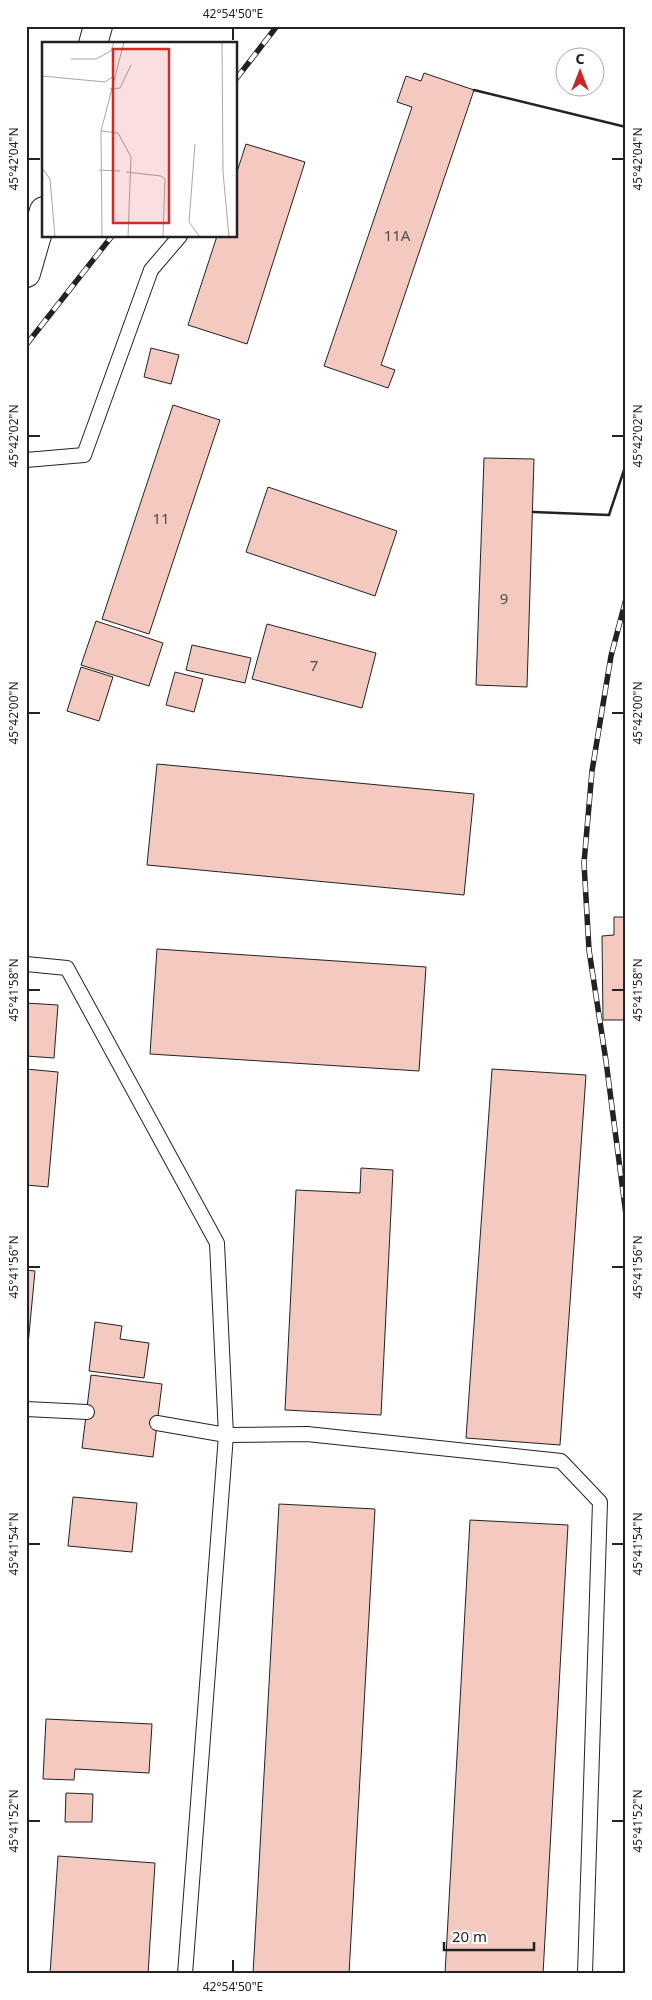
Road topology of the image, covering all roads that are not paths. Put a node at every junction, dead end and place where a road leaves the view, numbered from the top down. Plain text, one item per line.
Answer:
1 (98, 26) edge
2 (94, 42) edge
3 (42, 218) edge
4 (178, 238) edge
5 (26, 273) edge
6 (26, 460) edge
7 (26, 964) edge
8 (26, 1409) edge
9 (87, 1412) dead end
10 (157, 1423) dead end
11 (226, 1435) junction
12 (186, 1974) edge
13 (585, 1974) edge

1 - 2 street
3 - 5 street
4 - 6 lane
7 - 11 lane
8 - 9 lane
10 - 11 lane
11 - 12 lane
11 - 13 lane

